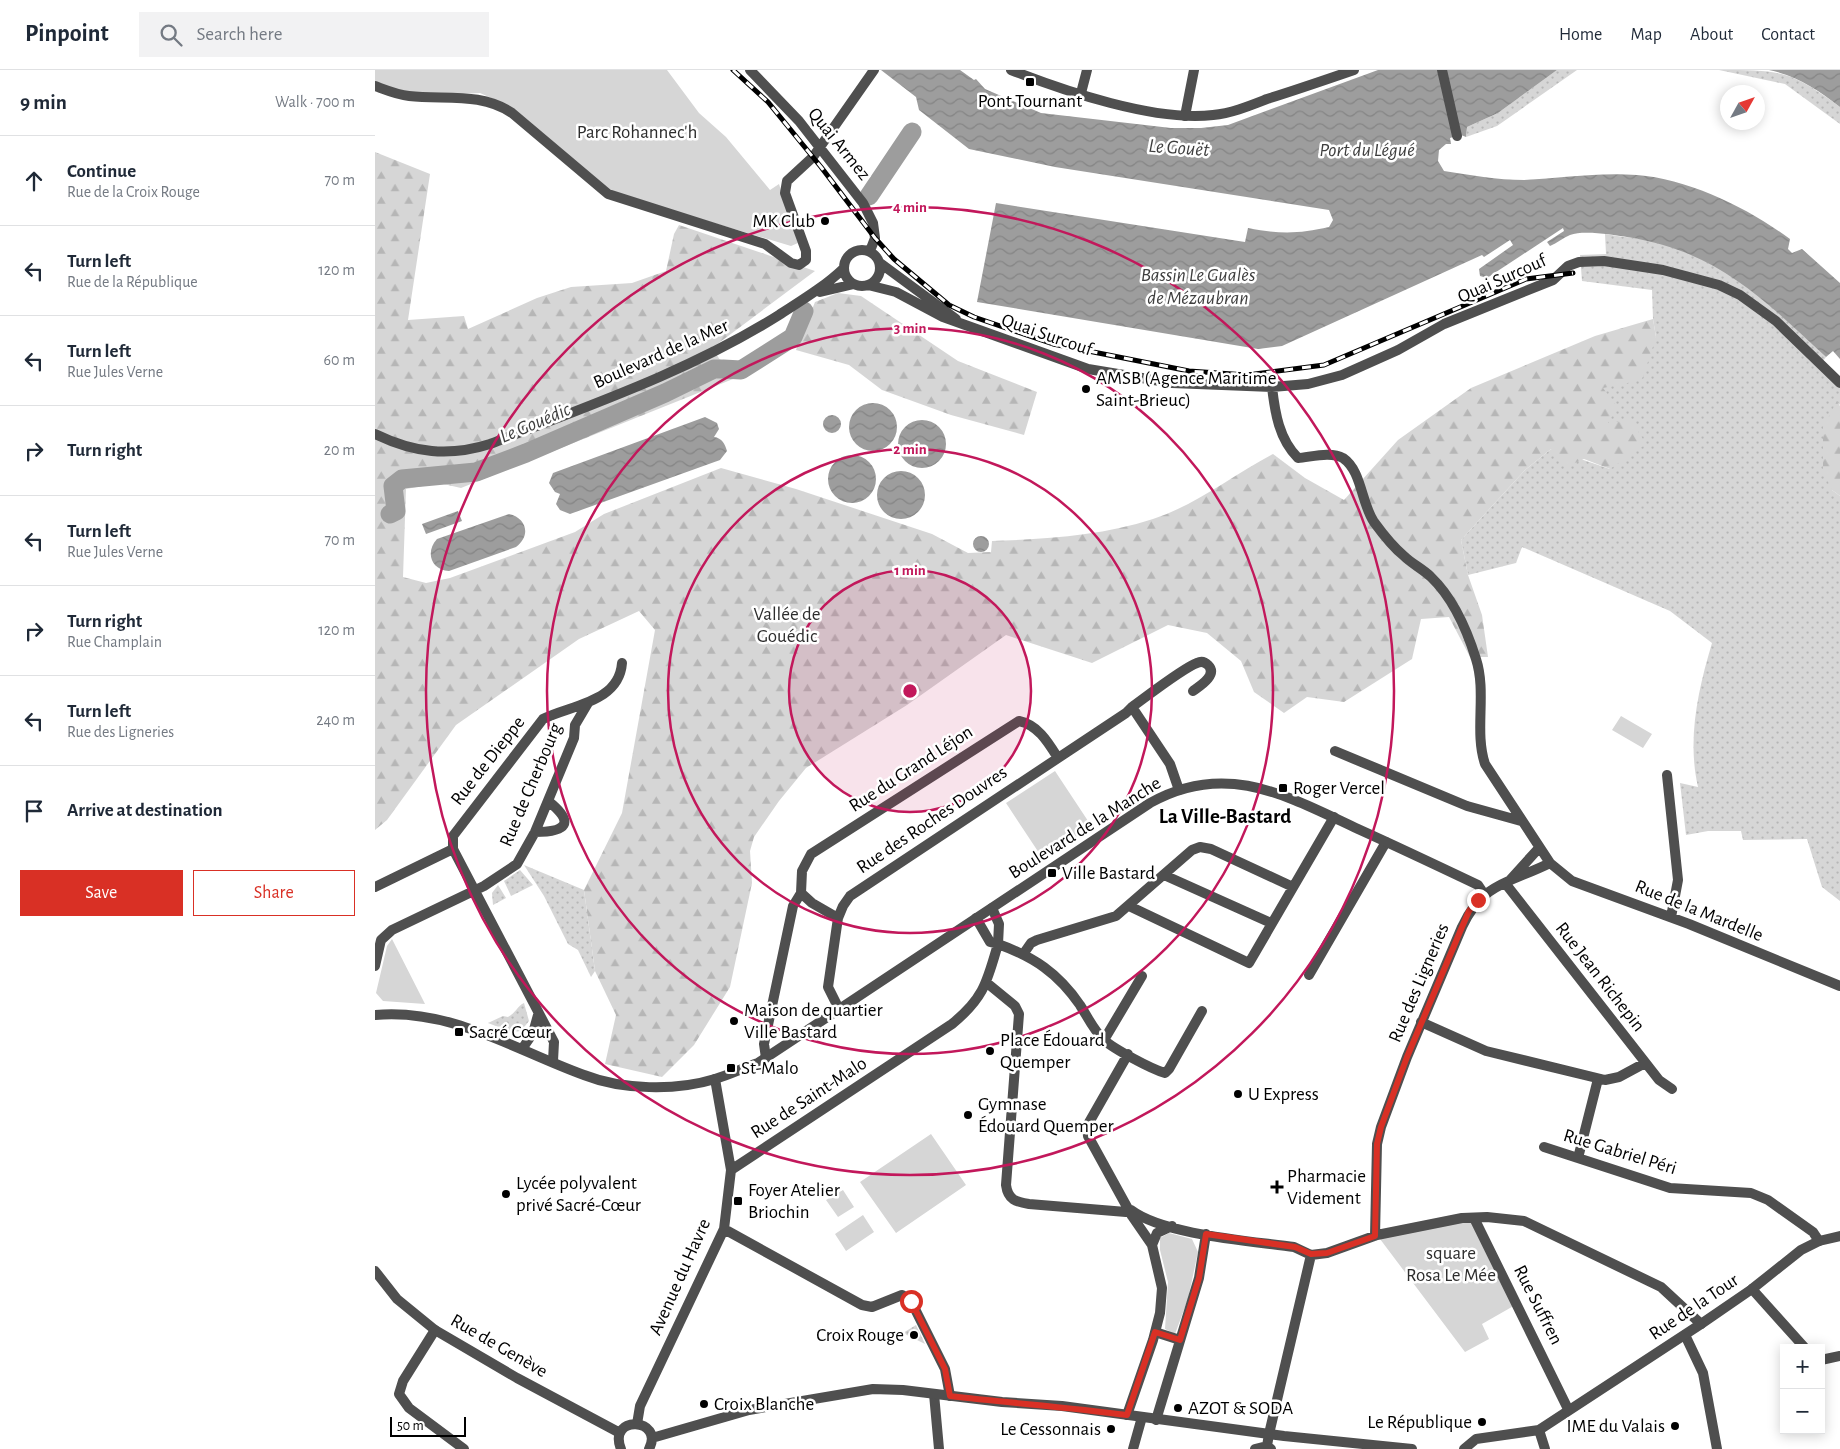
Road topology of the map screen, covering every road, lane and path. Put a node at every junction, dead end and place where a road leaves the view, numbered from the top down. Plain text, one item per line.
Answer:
1 (751, 70) edge
2 (875, 70) edge
3 (1011, 70) edge
4 (1087, 70) edge
5 (1194, 70) edge
6 (1354, 70) edge
7 (1442, 70) edge
8 (375, 86) edge
9 (1081, 93) junction
10 (1185, 116) junction
11 (1457, 136) dead end
12 (820, 146) junction
13 (870, 251) junction
14 (880, 264) junction
15 (844, 268) junction
16 (854, 284) junction
17 (868, 285) junction
18 (811, 294) junction
19 (962, 324) junction
20 (1840, 383) edge
21 (1272, 387) junction
22 (375, 434) edge
23 (621, 663) dead end
24 (1193, 691) dead end
25 (588, 703) junction
26 (1132, 707) junction
27 (1335, 751) dead end
28 (1058, 758) junction
29 (1667, 775) dead end
30 (1179, 790) junction
31 (548, 801) junction
32 (1334, 817) junction
33 (1521, 821) junction
34 (535, 832) junction
35 (1386, 842) junction
36 (1539, 848) junction
37 (453, 850) junction
38 (1549, 863) junction
39 (1165, 875) junction
40 (1507, 882) junction
41 (375, 887) edge
42 (1293, 887) junction
43 (474, 890) junction
44 (801, 894) junction
45 (1484, 894) junction
46 (1129, 906) junction
47 (992, 908) junction
48 (1671, 917) junction
49 (838, 918) junction
50 (976, 918) junction
51 (1271, 923) junction
52 (998, 944) junction
53 (1024, 953) junction
54 (375, 966) edge
55 (1309, 975) dead end
56 (1142, 976) dead end
57 (987, 983) junction
58 (1840, 986) edge
59 (839, 1009) junction
60 (1202, 1011) dead end
61 (375, 1015) edge
62 (538, 1015) junction
63 (1421, 1022) junction
64 (1104, 1040) junction
65 (522, 1049) junction
66 (1128, 1054) junction
67 (766, 1058) junction
68 (553, 1062) junction
69 (1645, 1063) junction
70 (715, 1079) junction
71 (1598, 1079) junction
72 (1672, 1089) dead end
73 (1544, 1147) dead end
74 (1578, 1158) junction
75 (731, 1170) junction
76 (1131, 1210) junction
77 (1474, 1218) junction
78 (1172, 1226) junction
79 (724, 1230) junction
80 (1206, 1234) junction
81 (1375, 1236) junction
82 (1840, 1236) edge
83 (1819, 1241) junction
84 (1152, 1245) junction
85 (1311, 1254) junction
86 (375, 1271) edge
87 (1753, 1289) junction
88 (1701, 1324) junction
89 (435, 1330) junction
90 (1155, 1332) junction
91 (1685, 1335) junction
92 (1180, 1340) junction
93 (1801, 1344) edge
94 (1840, 1356) edge
95 (1825, 1359) edge
96 (934, 1394) junction
97 (950, 1396) junction
98 (1568, 1410) junction
99 (1127, 1415) junction
100 (1142, 1418) junction
101 (1156, 1420) junction
102 (637, 1424) junction
103 (1539, 1430) junction
104 (620, 1433) junction
105 (1269, 1434) junction
106 (652, 1438) junction
107 (1269, 1447) edge
108 (464, 1449) edge
109 (621, 1449) edge
110 (649, 1449) edge
111 (939, 1449) edge
112 (1133, 1449) edge
113 (1255, 1449) edge
114 (1412, 1449) edge
115 (1464, 1449) edge
116 (1545, 1449) edge
117 (1717, 1449) edge

1 - 12 street, Quai Armez
2 - 12 street
3 - 9 street
4 - 9 street
5 - 10 street
6 - 10 street
7 - 11 street
8 - 12 street
9 - 10 street
12 - 13 street, Quai Armez
13 - 14 street
13 - 15 street
14 - 17 street
14 - 19 street, Quai Surcouf
15 - 16 street
15 - 18 street, Boulevard de la Mer
16 - 17 street
16 - 18 street, Boulevard de la Mer
17 - 19 street, Quai Surcouf
18 - 22 street, Boulevard de la Mer
19 - 21 street, Quai Surcouf
20 - 21 street, Quai Surcouf
21 - 33 street
23 - 25 street, Rue de Dieppe
24 - 26 street, Rue des Roches Douvres
25 - 31 street, Rue de Cherbourg
25 - 37 street, Rue de Dieppe
26 - 28 street, Rue des Roches Douvres
26 - 30 street
27 - 33 street
28 - 44 street, Rue du Grand Léjon
28 - 49 street, Rue des Roches Douvres
29 - 48 street
30 - 32 street, Boulevard de la Manche
30 - 47 street, Boulevard de la Manche
31 - 34 street, Rue de Cherbourg
31 - 34 street
32 - 35 street, Boulevard de la Manche
32 - 42 street
33 - 36 street
34 - 43 street, Rue de Cherbourg
35 - 45 street, Boulevard de la Manche
35 - 55 street
36 - 38 street
36 - 40 street, Rue des Ligneries
37 - 41 street
37 - 43 street
38 - 40 street, Rue des Ligneries
38 - 48 street, Rue de la Mardelle
39 - 42 street
39 - 46 street
39 - 51 street
40 - 45 street, Rue des Ligneries
40 - 69 street, Rue Jean Richepin
42 - 51 street
43 - 54 street, Rue de Cherbourg
43 - 62 street
44 - 49 street
44 - 67 street
45 - 63 street, Rue des Ligneries
46 - 51 street
46 - 53 street
47 - 50 street, Boulevard de la Manche
47 - 52 street, Rue de Saint-Malo
48 - 58 street, Rue de la Mardelle
49 - 59 street, Rue des Roches Douvres
50 - 52 street
50 - 59 street, Boulevard de la Manche
52 - 53 street
52 - 57 street, Rue de Saint-Malo
53 - 64 street
56 - 64 street
57 - 75 street, Rue de Saint-Malo
57 - 76 street
59 - 67 street, Boulevard de la Manche
60 - 66 street
61 - 65 street, Boulevard de la Manche
62 - 65 street
62 - 68 street
63 - 71 street
63 - 81 street, Rue des Ligneries
64 - 66 street
65 - 68 street, Boulevard de la Manche
66 - 76 street
67 - 70 street, Boulevard de la Manche
68 - 70 street, Boulevard de la Manche
69 - 71 street
69 - 72 street, Rue Jean Richepin
70 - 75 street, Avenue du Havre
71 - 74 street
73 - 74 street, Rue Gabriel Péri
74 - 83 street, Rue Gabriel Péri
75 - 79 street, Avenue du Havre
76 - 78 street
76 - 84 street
77 - 81 street
77 - 88 street
77 - 98 street, Rue Suffren
78 - 80 street
78 - 84 street
79 - 97 street
79 - 102 street, Avenue du Havre
80 - 85 street
80 - 92 street
81 - 85 street
82 - 83 street, Rue de la Tour
83 - 87 street, Rue de la Tour
84 - 90 street
85 - 105 street
86 - 89 street, Rue de Genève
87 - 88 street, Rue de la Tour
87 - 93 street
88 - 91 street, Rue de la Tour
89 - 104 street, Rue de Genève
89 - 108 street
90 - 92 street
90 - 99 street
91 - 98 street, Rue de la Tour
91 - 117 street
92 - 101 street
94 - 95 street
96 - 97 street
96 - 106 street
96 - 111 street
97 - 99 street
98 - 103 street, Rue de la Tour
99 - 100 street
100 - 101 street
100 - 112 street
101 - 105 street
102 - 104 street
102 - 106 street
103 - 115 street
103 - 116 street
104 - 109 street
105 - 107 street
105 - 114 street
106 - 110 street
107 - 113 street

